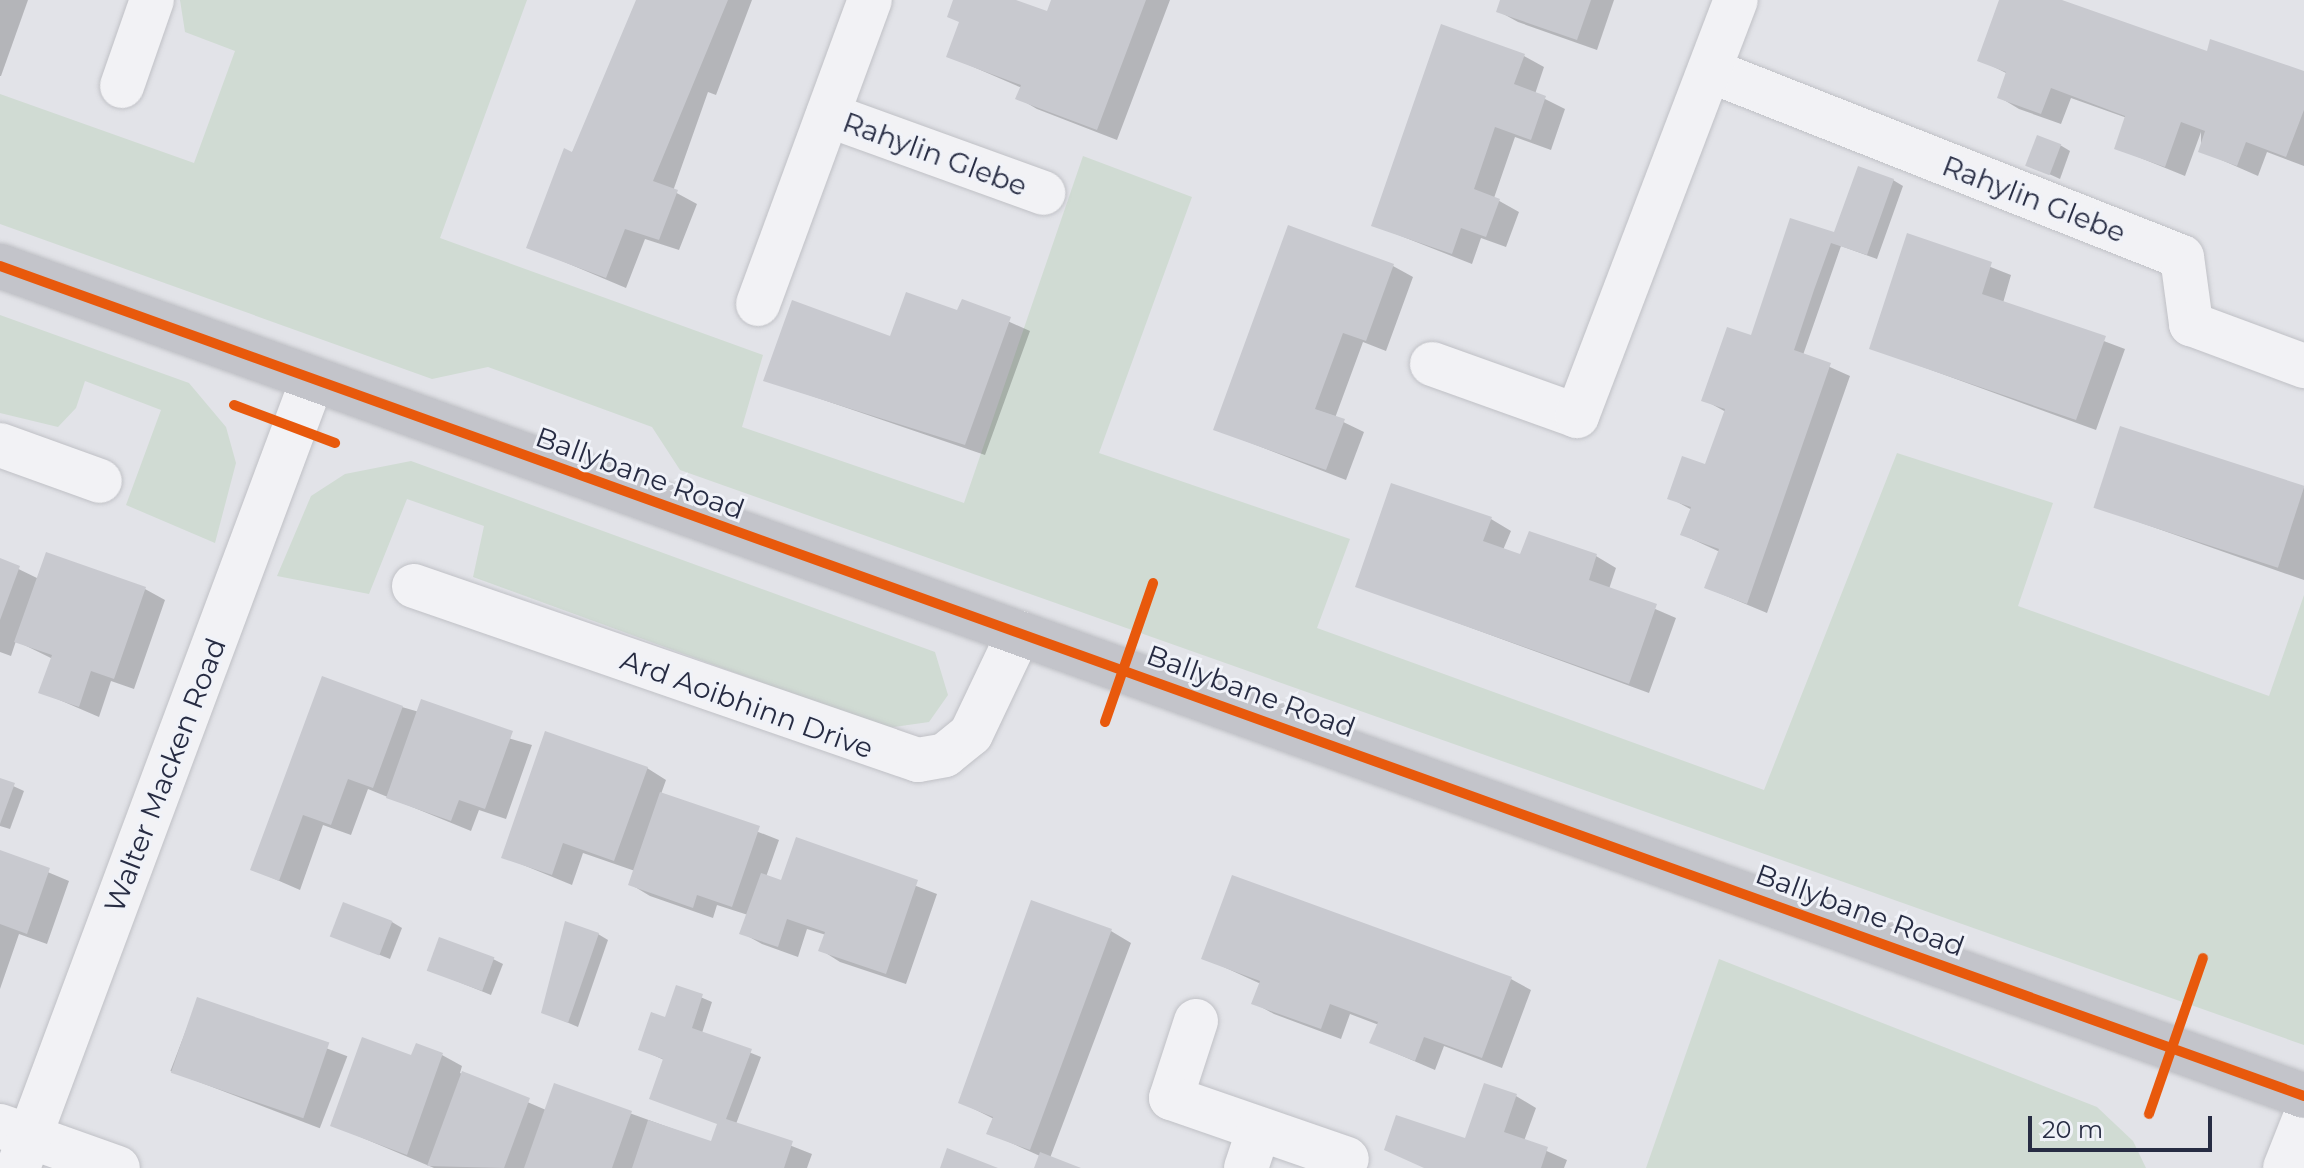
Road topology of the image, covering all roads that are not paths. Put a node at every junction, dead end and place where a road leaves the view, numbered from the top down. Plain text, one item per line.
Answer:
1 (152, 0) edge
2 (870, 0) edge
3 (1736, 0) edge
4 (1711, 71) junction
5 (122, 86) dead end
6 (828, 115) junction
7 (1043, 193) dead end
8 (0, 266) edge
9 (758, 304) dead end
10 (1432, 364) dead end
11 (2304, 366) edge
12 (312, 381) junction
13 (0, 445) edge
14 (100, 481) dead end
15 (414, 586) dead end
16 (1019, 633) junction
17 (1196, 1021) dead end
18 (2304, 1096) edge
19 (2304, 1120) edge
20 (16, 1143) edge
21 (1253, 1148) edge
22 (1347, 1159) dead end
23 (118, 1168) edge
24 (2285, 1168) edge

1 - 5 street
2 - 6 street, Rahylin Glebe
3 - 4 street
4 - 10 street
4 - 11 street, Rahylin Glebe
6 - 7 street, Rahylin Glebe
6 - 9 street, Rahylin Glebe
8 - 12 main road, Ballybane Road
12 - 16 main road, Ballybane Road
12 - 20 street, Walter Macken Road
13 - 14 street
15 - 16 street, Ard Aoibhinn Drive
16 - 18 main road, Ballybane Road
17 - 21 street
19 - 24 street
20 - 23 street
21 - 22 street

